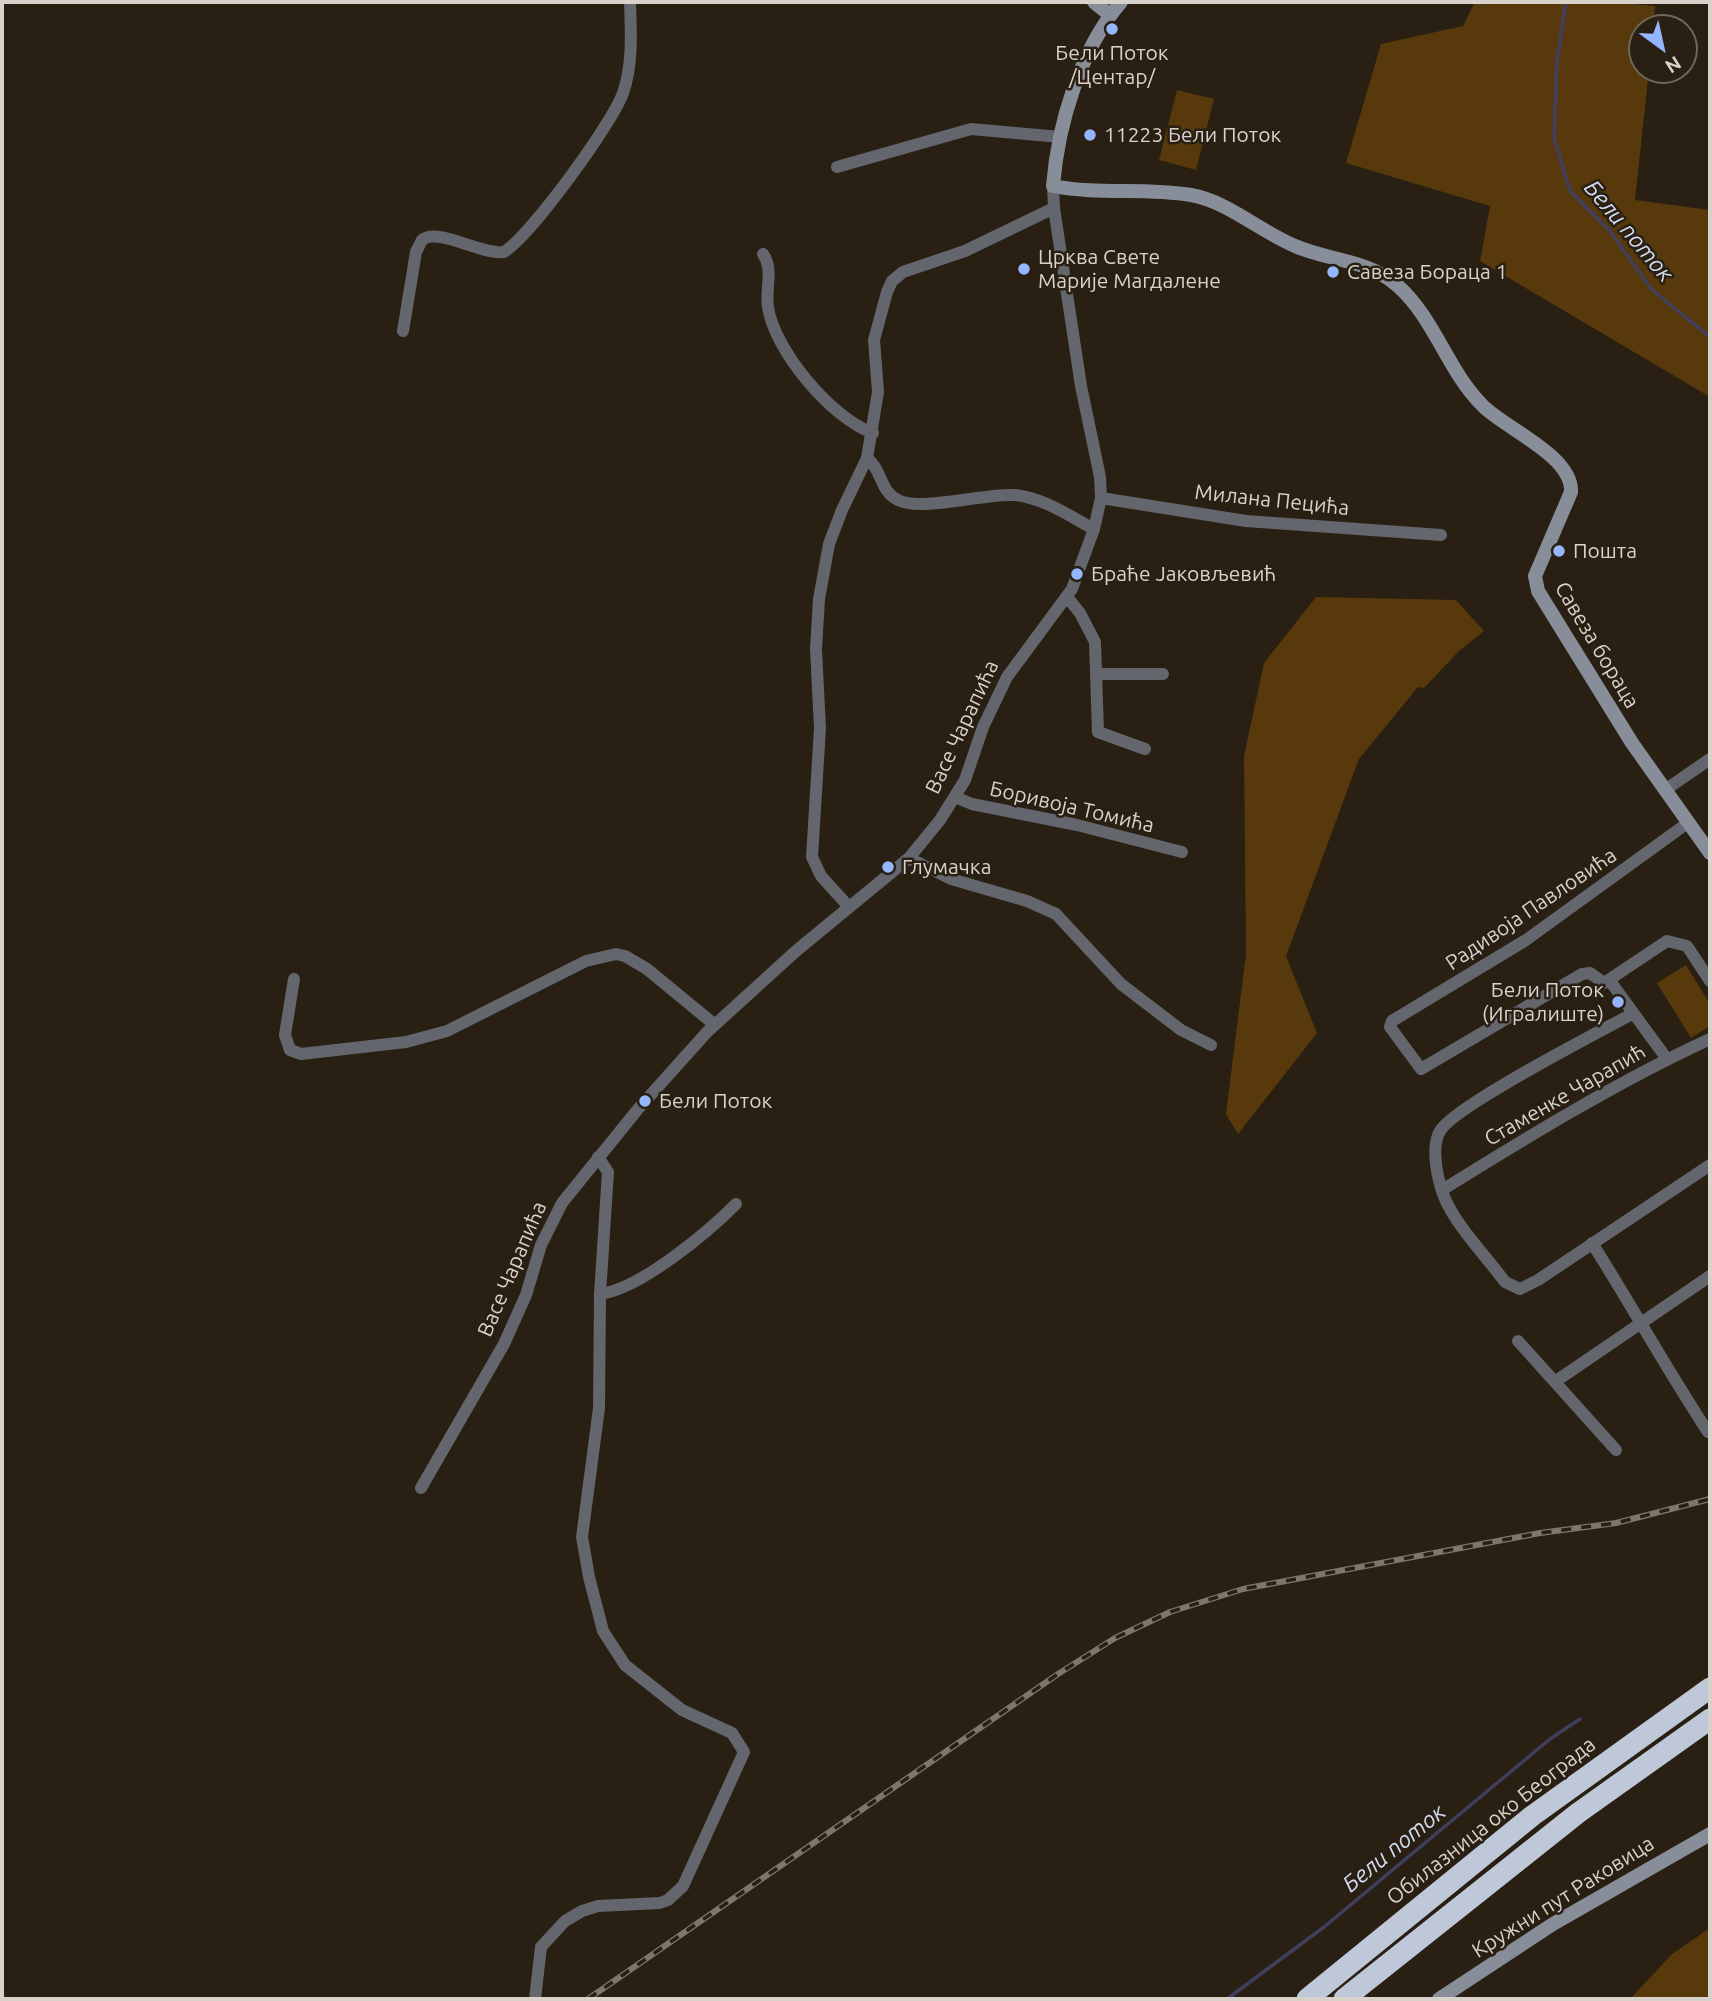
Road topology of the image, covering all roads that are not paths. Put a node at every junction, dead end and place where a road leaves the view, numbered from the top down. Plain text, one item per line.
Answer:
1 (629, 2) edge
2 (1094, 2) edge
3 (1121, 2) edge
4 (1110, 15) junction
5 (1060, 138) junction
6 (837, 167) dead end
7 (1053, 186) junction
8 (1054, 208) junction
9 (763, 254) dead end
10 (403, 331) dead end
11 (873, 433) junction
12 (867, 458) junction
13 (1101, 498) junction
14 (1094, 529) junction
15 (1441, 535) dead end
16 (1067, 597) junction
17 (1099, 674) junction
18 (1163, 674) dead end
19 (1145, 749) dead end
20 (1710, 759) edge
21 (1665, 790) junction
22 (955, 797) junction
23 (1689, 822) junction
24 (1182, 852) dead end
25 (1710, 853) edge
26 (909, 858) junction
27 (849, 907) junction
28 (294, 979) dead end
29 (1610, 981) junction
30 (1710, 981) edge
31 (1632, 1014) junction
32 (715, 1025) junction
33 (1710, 1040) edge
34 (1211, 1045) dead end
35 (1667, 1059) junction
36 (598, 1157) junction
37 (1710, 1165) edge
38 (1442, 1191) junction
39 (736, 1204) dead end
40 (1592, 1243) junction
41 (1710, 1276) edge
42 (600, 1294) junction
43 (1641, 1323) junction
44 (1518, 1340) dead end
45 (1556, 1381) junction
46 (1708, 1433) dead end
47 (1616, 1450) dead end
48 (421, 1488) dead end
49 (1710, 1688) edge
50 (1710, 1719) edge
51 (1710, 1833) edge
52 (535, 1999) edge
53 (1307, 1999) edge
54 (1344, 1999) edge
55 (1439, 1999) edge

1 - 10 street
2 - 4 street
3 - 4 street, Васе Чарапића
4 - 5 street, Васе Чарапића
5 - 6 street
5 - 7 street, Васе Чарапића
7 - 8 street, Васе Чарапића
7 - 21 street, Савеза бораца
8 - 11 street
8 - 13 street, Васе Чарапића
9 - 11 street
11 - 12 street
12 - 14 street
12 - 27 street
13 - 14 street, Васе Чарапића
13 - 15 street, Милана Пецића
14 - 16 street, Васе Чарапића
16 - 17 street
16 - 22 street, Васе Чарапића
17 - 18 street
17 - 19 street
20 - 21 street
21 - 23 street, Савеза бораца
22 - 24 street, Боривоја Томића
22 - 26 street, Васе Чарапића
23 - 25 street, Савеза бораца
23 - 29 street, Радивоја Павловића
26 - 27 street, Васе Чарапића
26 - 34 street
27 - 32 street, Васе Чарапића
28 - 32 street
29 - 30 street
29 - 31 street
31 - 35 street
31 - 38 street
32 - 36 street, Васе Чарапића
33 - 35 street, Стаменке Чарапић
35 - 38 street, Стаменке Чарапић
36 - 42 street
36 - 48 street, Васе Чарапића
37 - 40 street
38 - 40 street
39 - 42 street
40 - 43 street
41 - 43 street
42 - 52 street
43 - 45 street
43 - 46 street
44 - 45 street
45 - 47 street
49 - 53 highway, Обилазница око Београда
50 - 54 highway
51 - 55 street, Кружни пут Раковица

